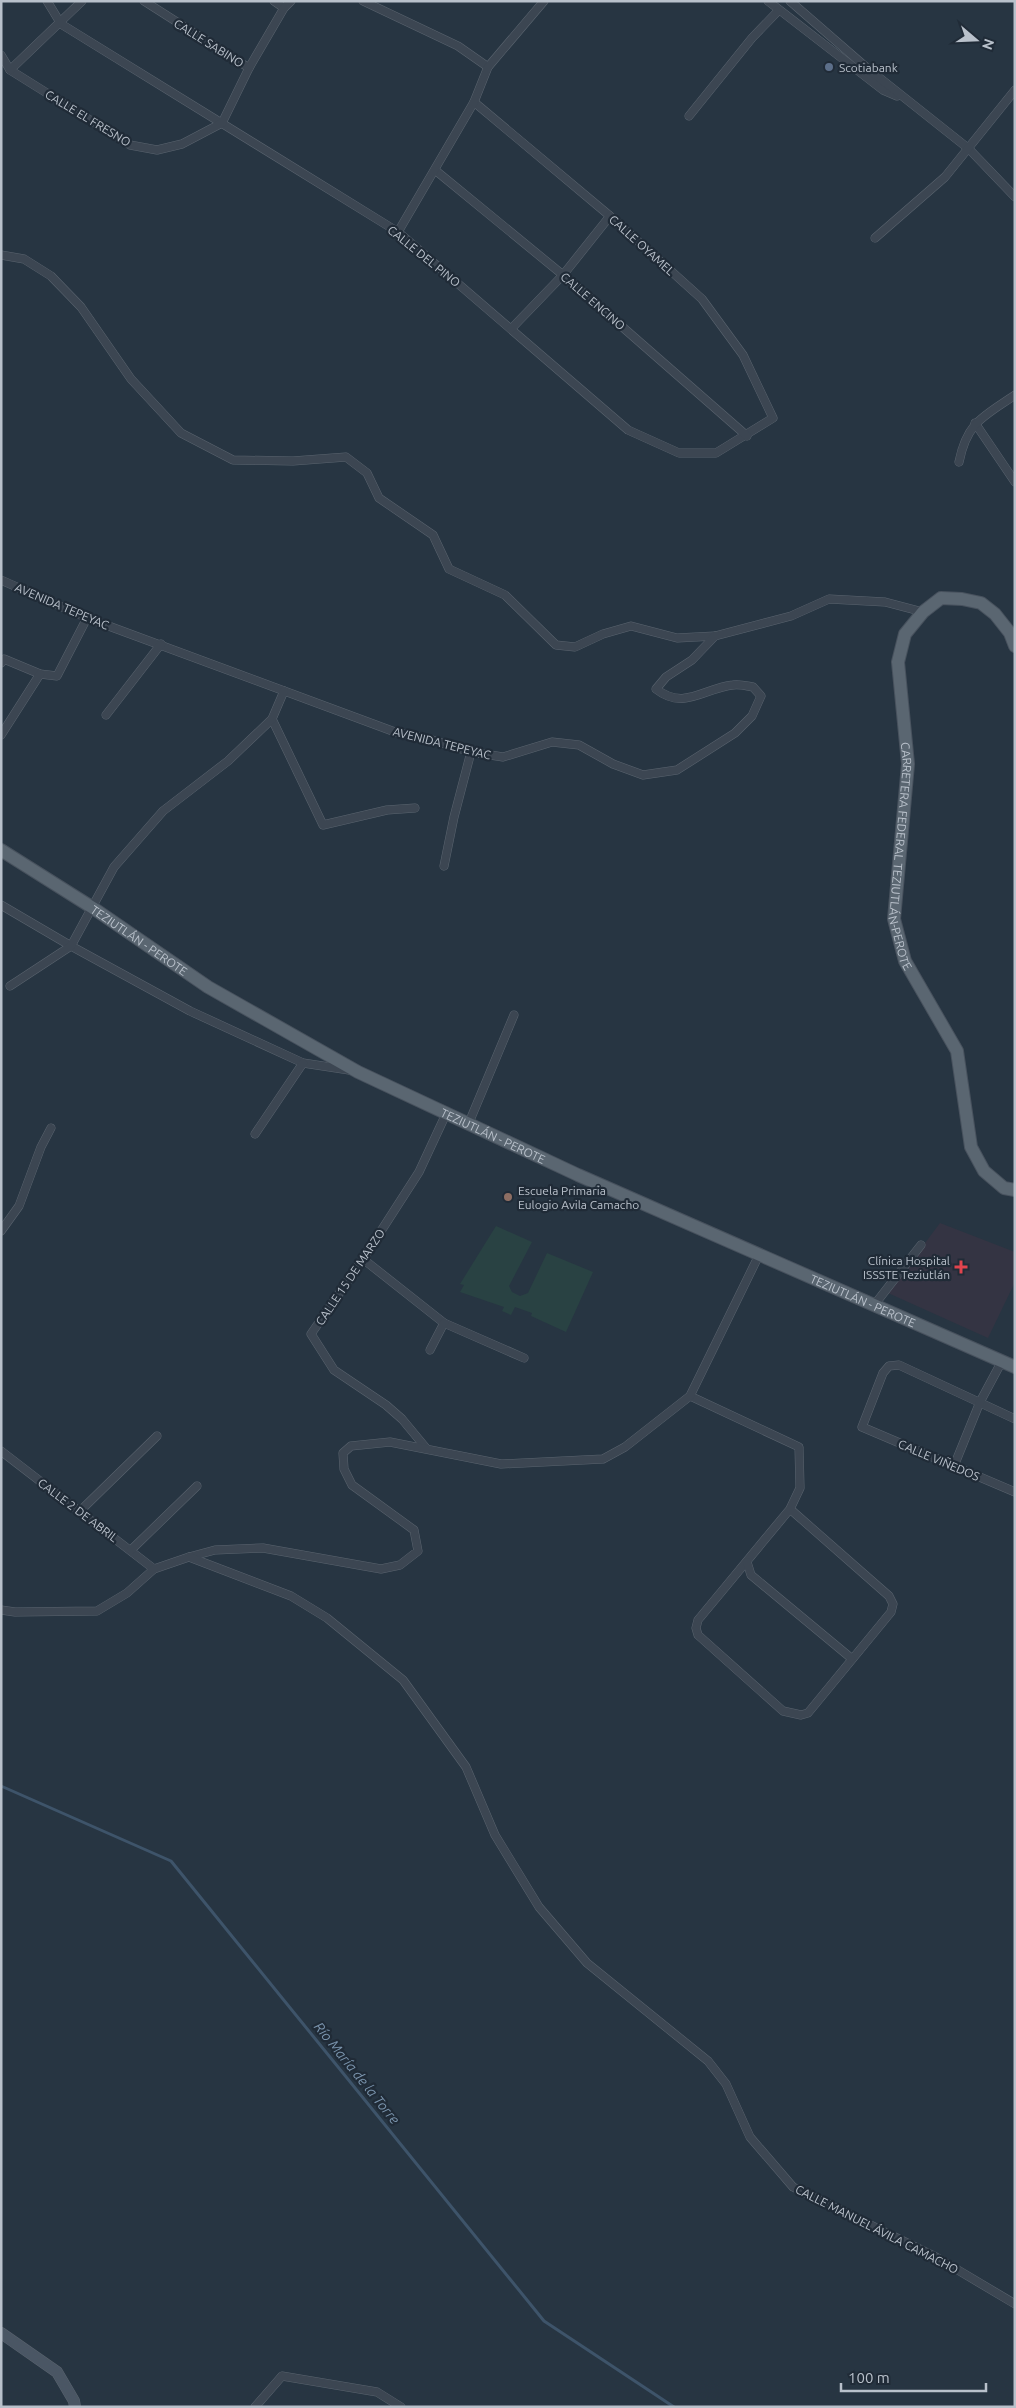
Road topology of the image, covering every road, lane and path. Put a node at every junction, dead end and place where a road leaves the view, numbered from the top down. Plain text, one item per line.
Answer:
1 (46, 1) edge
2 (82, 1) edge
3 (144, 1) edge
4 (274, 1) edge
5 (292, 1) edge
6 (363, 1) edge
7 (544, 1) edge
8 (768, 1) edge
9 (790, 1) edge
10 (284, 8) junction
11 (778, 11) junction
12 (61, 24) junction
13 (1, 56) edge
14 (488, 67) junction
15 (249, 68) junction
16 (10, 70) junction
17 (1015, 90) edge
18 (474, 102) junction
19 (910, 103) junction
20 (689, 116) dead end
21 (222, 123) junction
22 (969, 149) junction
23 (435, 170) junction
24 (1015, 198) edge
25 (610, 216) junction
26 (398, 232) junction
27 (876, 238) dead end
28 (1, 255) edge
29 (563, 275) junction
30 (510, 329) junction
31 (1015, 395) edge
32 (774, 418) joint
33 (975, 423) junction
34 (747, 436) junction
35 (959, 462) dead end
36 (1015, 482) edge
37 (1, 580) edge
38 (923, 612) junction
39 (86, 618) junction
40 (715, 636) junction
41 (161, 644) junction
42 (1015, 646) edge
43 (1, 663) edge
44 (40, 674) junction
45 (284, 691) junction
46 (106, 715) dead end
47 (272, 719) junction
48 (1, 735) edge
49 (471, 752) junction
50 (415, 808) dead end
51 (1, 850) edge
52 (444, 866) dead end
53 (1, 905) edge
54 (93, 908) junction
55 (71, 946) junction
56 (10, 986) dead end
57 (514, 1015) dead end
58 (303, 1063) junction
59 (358, 1072) junction
60 (446, 1114) junction
61 (468, 1125) junction
62 (51, 1128) dead end
63 (255, 1134) dead end
64 (1015, 1190) edge
65 (1, 1231) edge
66 (922, 1245) dead end
67 (760, 1253) junction
68 (363, 1259) junction
69 (874, 1304) junction
70 (444, 1323) junction
71 (430, 1350) dead end
72 (524, 1358) dead end
73 (1002, 1361) junction
74 (1015, 1367) edge
75 (690, 1396) junction
76 (980, 1402) junction
77 (1015, 1419) edge
78 (157, 1436) dead end
79 (426, 1448) junction
80 (1, 1451) edge
81 (954, 1466) junction
82 (197, 1486) dead end
83 (1015, 1492) edge
84 (790, 1509) junction
85 (79, 1512) junction
86 (131, 1550) junction
87 (189, 1557) junction
88 (747, 1562) junction
89 (154, 1569) junction
90 (1, 1610) edge
91 (851, 1658) junction
92 (1015, 2304) edge
93 (1, 2333) edge
94 (75, 2407) edge
95 (255, 2407) edge
96 (401, 2407) edge

1 - 12 street, CALLE DEL PINO
2 - 12 street
3 - 15 street, CALLE SABINO
4 - 10 street
5 - 10 street
6 - 14 street
7 - 14 street
8 - 11 street
9 - 19 street
10 - 15 street
11 - 19 street
11 - 20 street
12 - 16 street
12 - 21 street, CALLE DEL PINO
13 - 16 street, CALLE EL FRESNO
14 - 18 street
15 - 21 street
16 - 21 street, CALLE EL FRESNO
17 - 22 street
18 - 23 street
18 - 25 street, CALLE OYAMEL
19 - 22 street
21 - 26 street, CALLE DEL PINO
22 - 24 street
22 - 27 street
23 - 26 street
23 - 29 street, CALLE ENCINO
25 - 29 street
25 - 32 street, CALLE OYAMEL
26 - 30 street, CALLE DEL PINO
28 - 40 street
29 - 30 street
29 - 34 street, CALLE ENCINO
30 - 34 street, CALLE DEL PINO
31 - 33 street
32 - 34 street, CALLE DEL PINO
33 - 35 street
33 - 36 street
37 - 39 street, AVENIDA TEPEYAC
38 - 40 street
38 - 42 main road, CARRETERA FEDERAL TEZIUTLÁN-PEROTE
38 - 64 main road, CARRETERA FEDERAL TEZIUTLÁN-PEROTE
39 - 41 street, AVENIDA TEPEYAC
39 - 44 street
40 - 49 street, AVENIDA TEPEYAC
41 - 45 street, AVENIDA TEPEYAC
41 - 46 street
43 - 44 street
44 - 48 street
45 - 47 street
45 - 49 street, AVENIDA TEPEYAC
47 - 50 street
47 - 54 street
49 - 52 street
51 - 54 main road, TEZIUTLÁN - PEROTE
53 - 55 street
54 - 55 street
54 - 59 main road, TEZIUTLÁN - PEROTE
55 - 56 street
55 - 58 street
57 - 61 street
58 - 59 street
58 - 63 street
59 - 60 main road, TEZIUTLÁN - PEROTE
60 - 61 main road, TEZIUTLÁN - PEROTE
60 - 68 street, CALLE 15 DE MARZO
61 - 67 main road, TEZIUTLÁN - PEROTE
62 - 65 street
66 - 69 street
67 - 69 main road, TEZIUTLÁN - PEROTE
67 - 75 street
68 - 70 street
68 - 79 street, CALLE 15 DE MARZO
69 - 73 main road, TEZIUTLÁN - PEROTE
70 - 71 street
70 - 72 street
73 - 74 main road, TEZIUTLÁN - PEROTE
73 - 76 street
75 - 79 street
75 - 84 street
76 - 77 street
76 - 81 street
76 - 81 street, CALLE VIÑEDOS
78 - 85 street
79 - 87 street
80 - 85 street, CALLE 2 DE ABRIL
81 - 83 street, CALLE VIÑEDOS
82 - 86 street
84 - 88 street
84 - 91 street
85 - 86 street, CALLE 2 DE ABRIL
86 - 89 street, CALLE 2 DE ABRIL
87 - 89 street
87 - 92 street, CALLE MANUEL ÁVILA CAMACHO
88 - 91 street
88 - 91 street
89 - 90 street
93 - 94 main road
95 - 96 street

